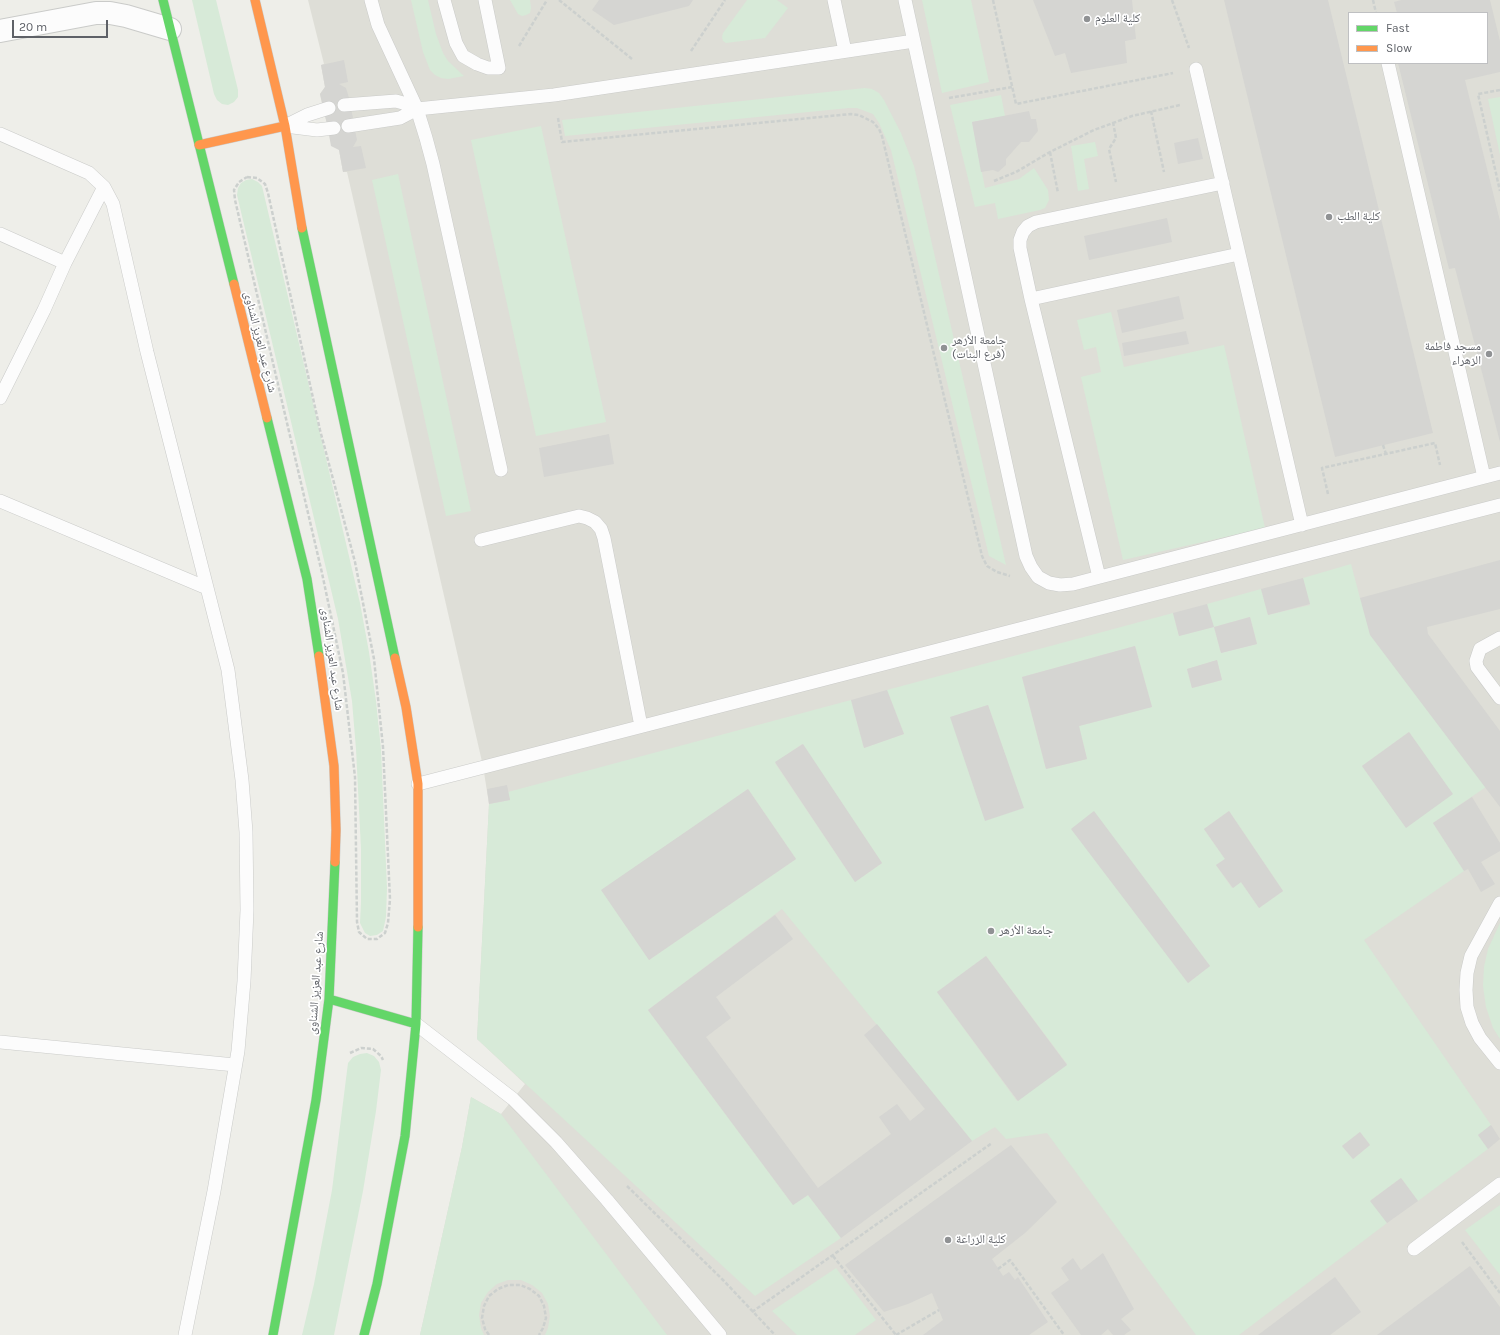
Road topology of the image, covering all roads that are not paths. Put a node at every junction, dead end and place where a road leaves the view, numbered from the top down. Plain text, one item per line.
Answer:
1 (163, 0) edge
2 (255, 0) edge
3 (371, 0) edge
4 (444, 0) edge
5 (485, 0) edge
6 (834, 0) edge
7 (905, 0) edge
8 (170, 29) junction
9 (0, 31) edge
10 (914, 41) junction
11 (845, 51) junction
12 (1388, 64) edge
13 (1196, 69) road end
14 (344, 105) dead end
15 (329, 108) dead end
16 (418, 109) junction
17 (285, 126) junction
18 (348, 126) dead end
19 (334, 128) dead end
20 (0, 134) edge
21 (199, 145) junction
22 (1223, 183) junction
23 (104, 187) junction
24 (0, 234) edge
25 (1239, 254) junction
26 (66, 263) junction
27 (1031, 299) junction
28 (0, 398) edge
29 (501, 470) dead end
30 (1500, 473) edge
31 (1484, 477) junction
32 (0, 502) edge
33 (1500, 505) edge
34 (1302, 525) junction
35 (482, 540) dead end
36 (1099, 577) junction
37 (207, 588) junction
38 (1500, 638) edge
39 (1500, 698) edge
40 (641, 726) junction
41 (418, 784) junction
42 (1500, 903) edge
43 (329, 999) junction
44 (416, 1024) junction
45 (0, 1042) edge
46 (1500, 1063) edge
47 (235, 1065) junction
48 (1500, 1184) edge
49 (1414, 1249) dead end
50 (185, 1335) edge
51 (273, 1335) edge
52 (364, 1335) edge
53 (720, 1335) edge

1 - 8 street, شارع عبد العزيز الشناوى
2 - 17 street
3 - 16 lane
4 - 5 lane
6 - 11 lane
7 - 10 lane
8 - 9 street
8 - 21 street, شارع عبد العزيز الشناوى
10 - 11 lane
10 - 36 lane
11 - 16 lane
12 - 31 lane
13 - 22 lane
14 - 16 lane
15 - 17 lane
16 - 18 lane
16 - 29 lane
17 - 19 lane
17 - 21 street
17 - 41 street
20 - 23 lane
21 - 43 street, شارع عبد العزيز الشناوى
22 - 25 lane
22 - 27 lane
23 - 26 lane
23 - 37 lane
24 - 26 lane
25 - 27 lane
25 - 34 lane
26 - 28 lane
27 - 36 lane
30 - 31 lane
31 - 34 lane
32 - 37 lane
33 - 40 lane
34 - 36 lane
35 - 40 lane
37 - 47 lane
38 - 39 lane
40 - 41 lane
41 - 44 street
42 - 46 lane
43 - 44 street
43 - 51 street, شارع عبد العزيز الشناوى
44 - 52 street
44 - 53 lane
45 - 47 lane
47 - 50 lane
48 - 49 lane

